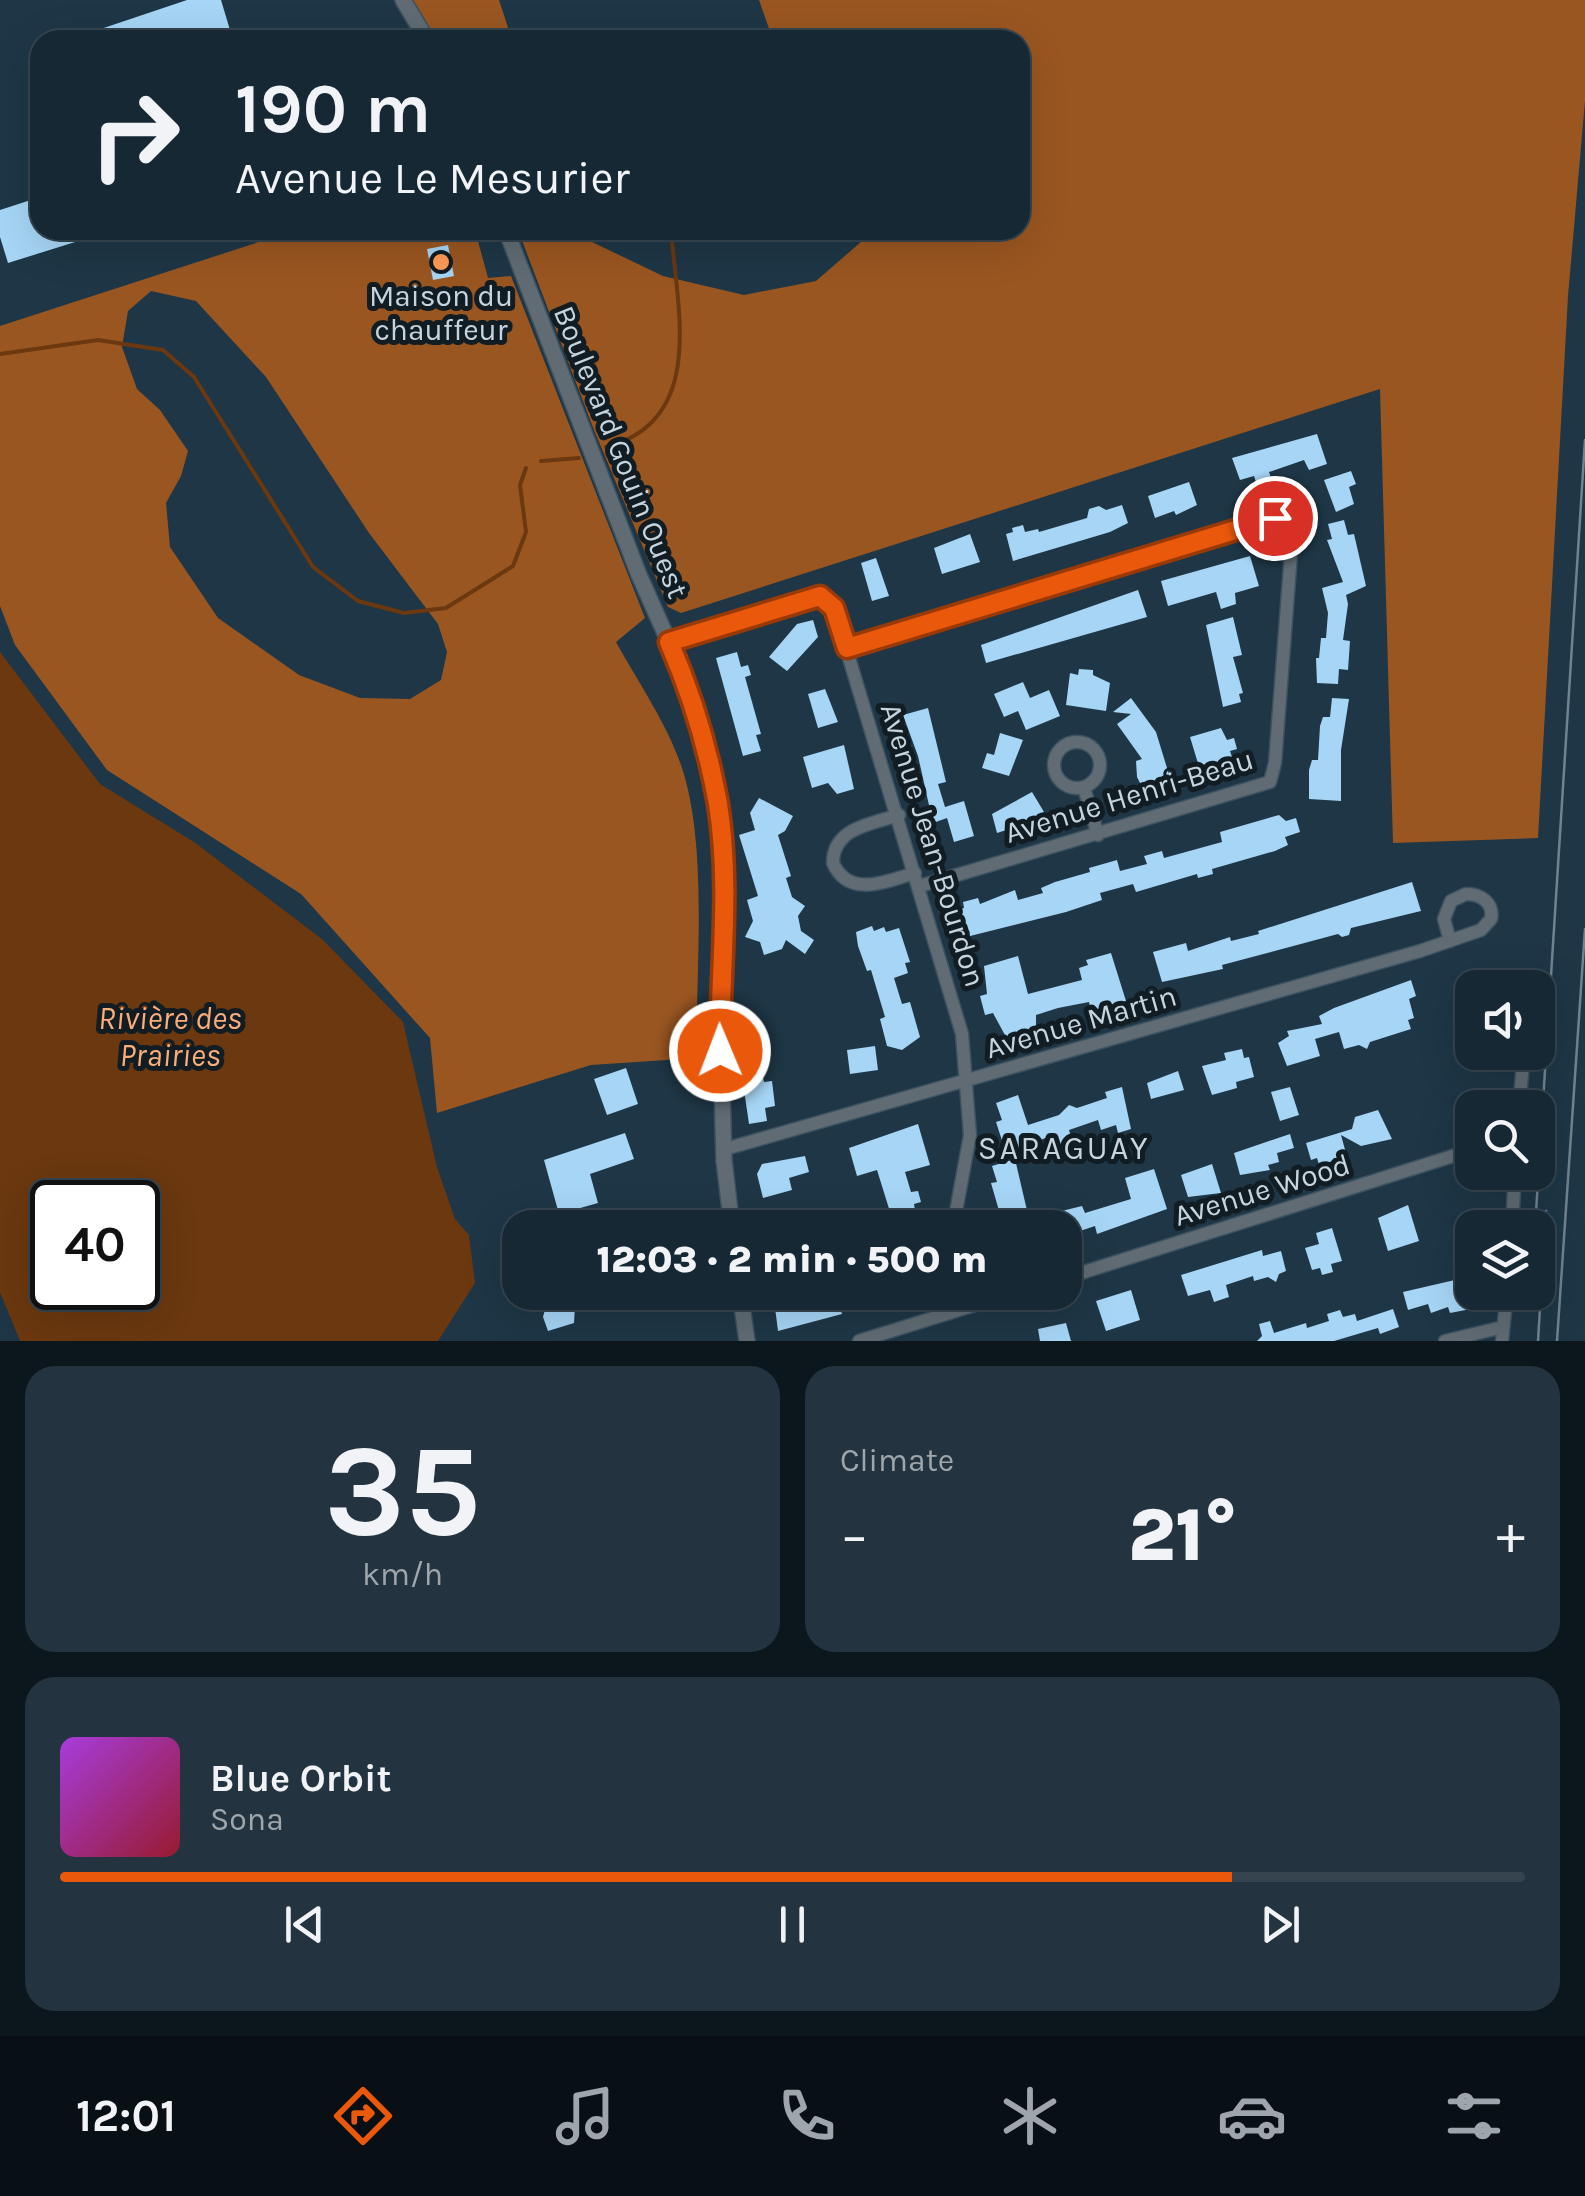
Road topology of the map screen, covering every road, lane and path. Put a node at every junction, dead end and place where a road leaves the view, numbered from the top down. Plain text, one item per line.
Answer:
1 (403, 0) edge
2 (420, 30) edge
3 (509, 240) edge
4 (669, 642) junction
5 (847, 648) junction
6 (1084, 788) dead end
7 (898, 816) junction
8 (1098, 835) junction
9 (918, 879) junction
10 (1450, 941) dead end
11 (968, 1081) junction
12 (725, 1149) junction
13 (1455, 1155) edge
14 (730, 1210) edge
15 (956, 1210) edge
16 (1082, 1273) edge
17 (743, 1310) edge
18 (949, 1310) edge
19 (960, 1310) edge
20 (950, 1313) junction
21 (1503, 1334) edge
22 (748, 1341) edge
23 (858, 1341) edge
24 (1445, 1341) edge

1 - 2 street
3 - 4 street, Boulevard Gouin Ouest
4 - 5 street, Avenue Jean-Bourdon
4 - 12 street, Boulevard Gouin Ouest
5 - 7 street, Avenue Jean-Bourdon
5 - 8 street, Avenue Henri-Beau
6 - 8 street
7 - 9 street, Avenue Jean-Bourdon
7 - 9 street, Avenue Henri-Beau
8 - 9 street, Avenue Henri-Beau
9 - 11 street, Avenue Jean-Bourdon
10 - 11 street, Avenue Martin
11 - 12 street, Avenue Martin
11 - 15 street, Avenue Jean-Bourdon
12 - 14 street, Boulevard Gouin Ouest
13 - 16 street, Avenue Wood
17 - 22 street
18 - 20 street
19 - 20 street
20 - 23 street
21 - 24 street

